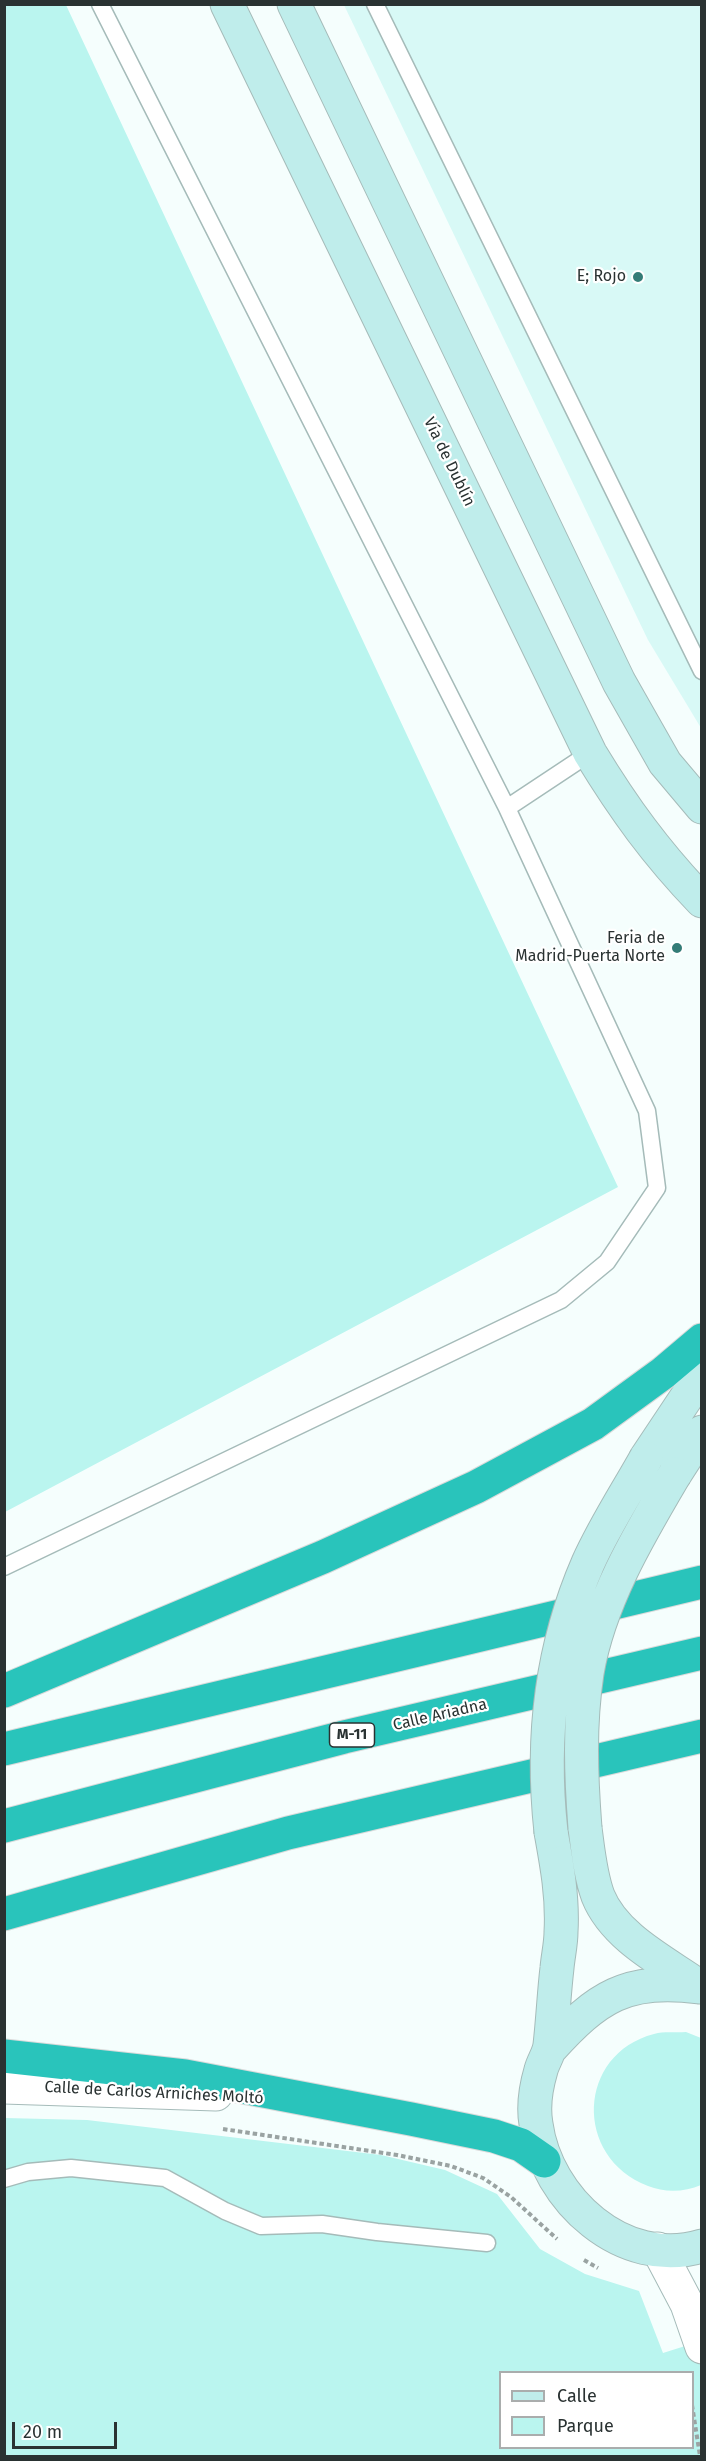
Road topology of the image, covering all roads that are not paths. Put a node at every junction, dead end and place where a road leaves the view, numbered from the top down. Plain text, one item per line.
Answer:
1 (100, 4) edge
2 (227, 4) edge
3 (294, 4) edge
4 (375, 4) edge
5 (702, 671) edge
6 (590, 753) junction
7 (702, 807) edge
8 (507, 808) junction
9 (702, 901) edge
10 (702, 1340) edge
11 (702, 1374) edge
12 (702, 1432) edge
13 (4, 1567) edge
14 (702, 1582) edge
15 (702, 1653) edge
16 (4, 1691) edge
17 (702, 1736) edge
18 (4, 1749) edge
19 (4, 1826) edge
20 (4, 1914) edge
21 (701, 1987) edge
22 (549, 2049) junction
23 (4, 2056) edge
24 (4, 2087) edge
25 (411, 2119) junction
26 (544, 2161) junction
27 (4, 2179) edge
28 (487, 2243) dead end
29 (702, 2246) edge
30 (658, 2249) junction
31 (702, 2347) edge

1 - 8 lane
2 - 6 street, Vía de Dublín
3 - 7 street
4 - 5 lane
6 - 8 lane
6 - 9 street, Vía de Dublín
8 - 13 lane
10 - 16 highway
11 - 22 street, bridge
12 - 21 street, bridge
14 - 18 highway
15 - 19 highway, Calle Ariadna / M-11
17 - 20 highway
21 - 22 street
22 - 26 street
23 - 25 highway
24 - 25 street, Calle de Carlos Arniches Moltó
25 - 26 highway
26 - 30 street
27 - 28 lane
29 - 30 street
30 - 31 street

